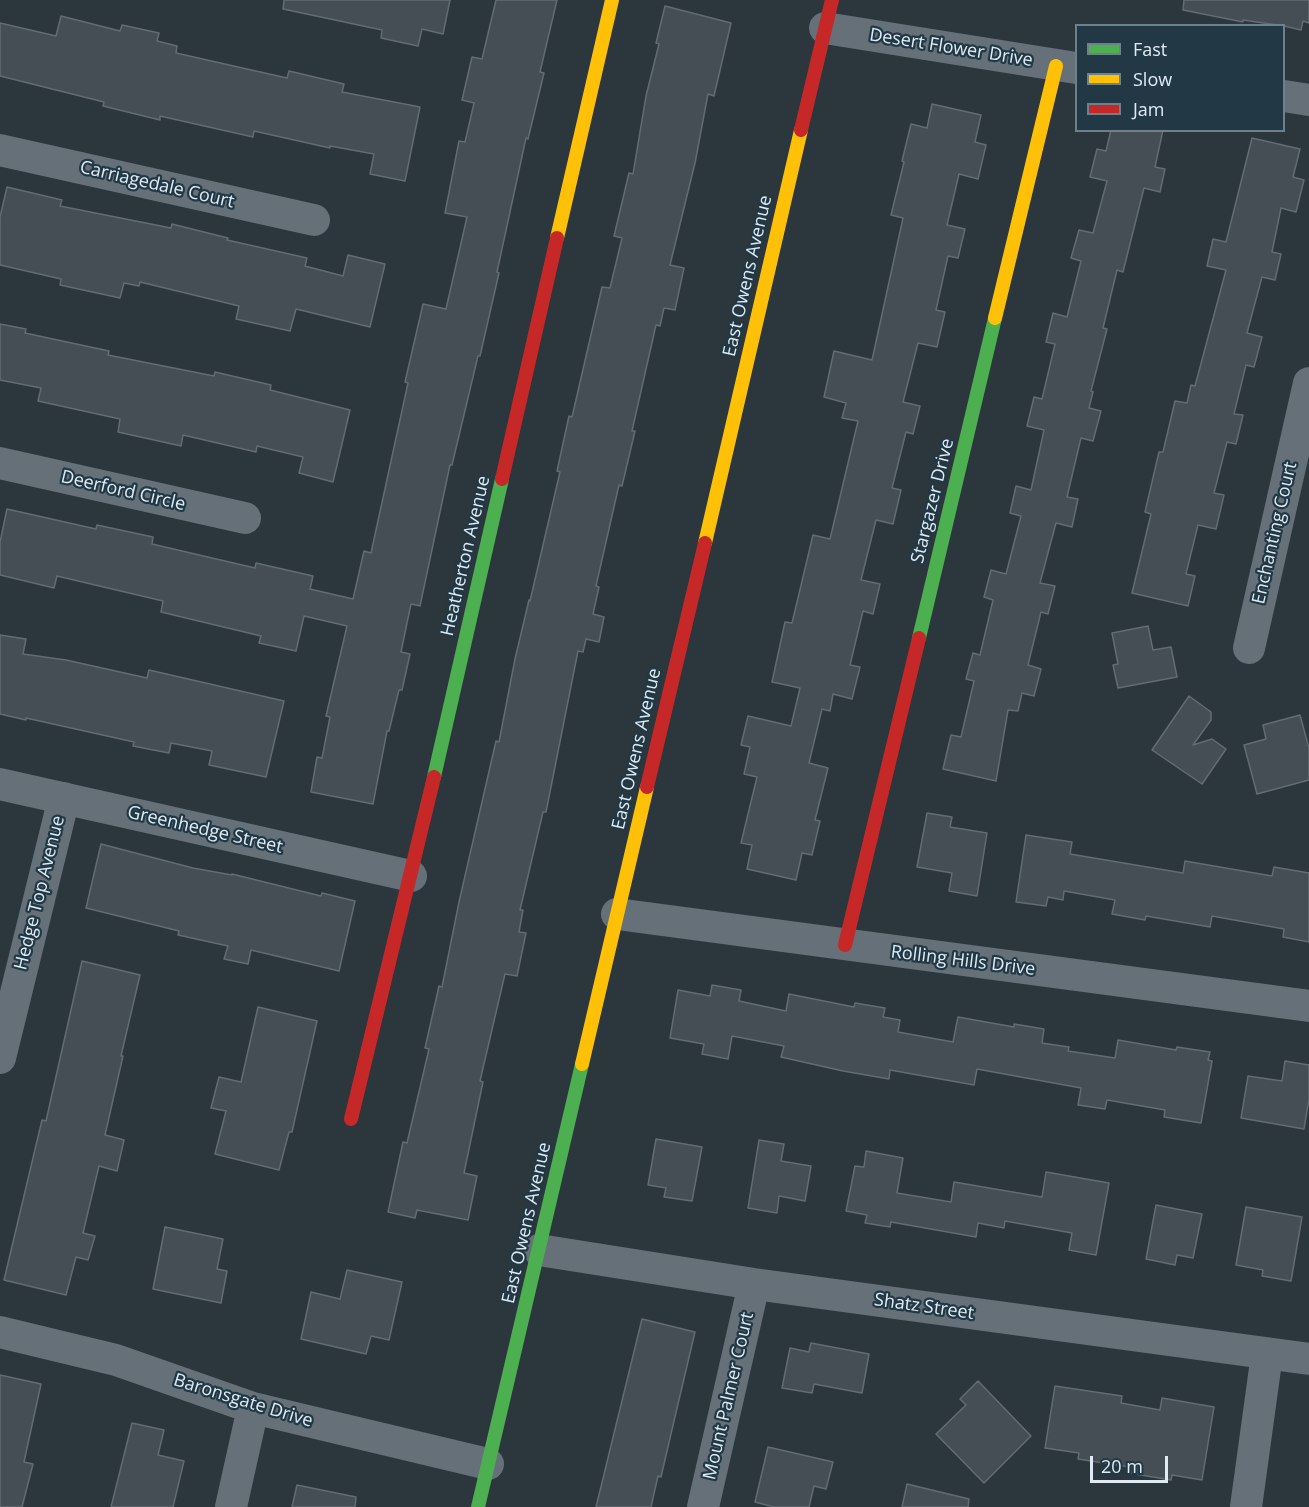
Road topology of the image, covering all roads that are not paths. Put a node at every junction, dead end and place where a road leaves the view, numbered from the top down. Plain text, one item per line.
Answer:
1 (612, 0) edge
2 (828, 14) edge
3 (1066, 67) edge
4 (1285, 96) edge
5 (1309, 100) edge
6 (0, 150) edge
7 (314, 220) dead end
8 (1309, 383) edge
9 (0, 463) edge
10 (245, 518) dead end
11 (1249, 648) dead end
12 (0, 784) edge
13 (64, 798) junction
14 (411, 876) junction
15 (617, 914) junction
16 (844, 945) junction
17 (1309, 1006) edge
18 (0, 1058) edge
19 (351, 1119) dead end
20 (539, 1250) junction
21 (754, 1284) junction
22 (0, 1332) edge
23 (1267, 1354) junction
24 (1309, 1359) edge
25 (253, 1408) junction
26 (488, 1464) junction
27 (231, 1507) edge
28 (478, 1507) edge
29 (703, 1507) edge
30 (1246, 1507) edge

1 - 14 street, Heatherton Avenue
2 - 3 street, Desert Flower Drive
2 - 15 street, East Owens Avenue
3 - 16 street, Stargazer Drive
4 - 5 street
6 - 7 street, Carriagedale Court
8 - 11 street, Enchanting Court
9 - 10 street, Deerford Circle
12 - 13 street, Greenhedge Street
13 - 14 street, Greenhedge Street
13 - 18 street, Hedge Top Avenue
14 - 19 street, Heatherton Avenue
15 - 16 street, Rolling Hills Drive
15 - 20 street, East Owens Avenue
16 - 17 street, Rolling Hills Drive
20 - 21 street, Shatz Street
20 - 26 street, East Owens Avenue
21 - 23 street, Shatz Street
21 - 29 street, Mount Palmer Court
22 - 25 street, Baronsgate Drive
23 - 24 street, Shatz Street
23 - 30 street
25 - 26 street, Baronsgate Drive
25 - 27 street
26 - 28 street, East Owens Avenue

